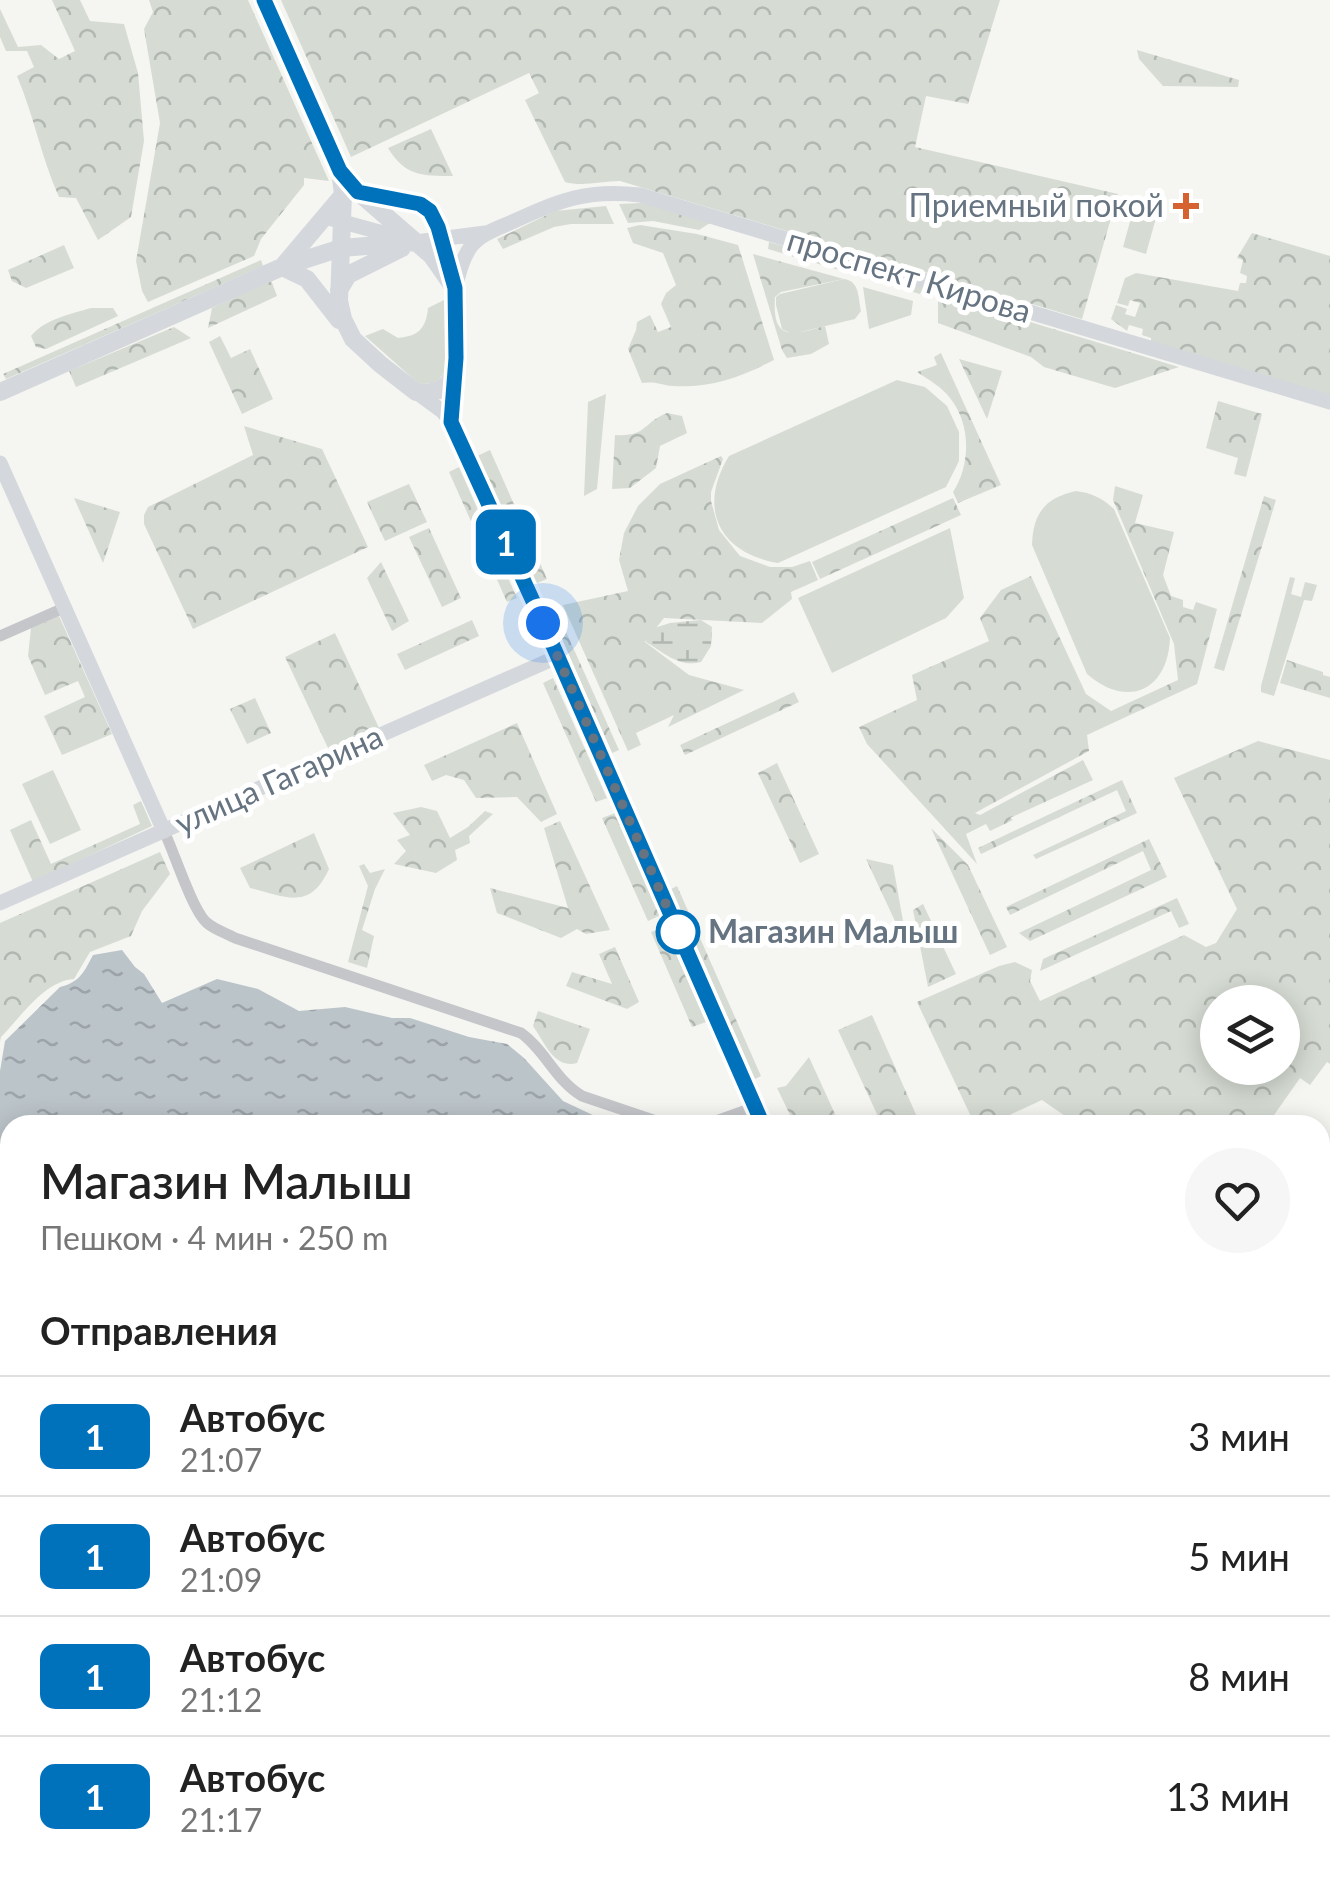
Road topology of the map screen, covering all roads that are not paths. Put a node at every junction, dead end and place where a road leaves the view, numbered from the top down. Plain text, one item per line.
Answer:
1 (264, 0) edge
2 (350, 193) junction
3 (333, 220) junction
4 (489, 232) junction
5 (416, 242) junction
6 (342, 248) junction
7 (282, 266) junction
8 (455, 288) junction
9 (339, 290) junction
10 (353, 339) junction
11 (455, 371) junction
12 (0, 392) edge
13 (416, 392) junction
14 (1330, 402) edge
15 (451, 422) junction
16 (0, 463) edge
17 (66, 607) junction
18 (0, 636) edge
19 (557, 656) junction
20 (164, 831) junction
21 (0, 903) edge
22 (754, 1107) junction
23 (638, 1115) edge
24 (732, 1115) edge
25 (758, 1115) edge

1 - 2 main road
2 - 3 main road
2 - 5 main road
3 - 5 main road
3 - 6 main road
3 - 7 main road
4 - 5 main road
4 - 8 main road
4 - 14 main road, проспект Кирова
5 - 6 main road
5 - 8 main road
5 - 9 main road
6 - 7 main road
6 - 9 main road
7 - 10 main road
7 - 12 main road
8 - 11 main road
9 - 10 main road
10 - 13 main road
11 - 13 main road
11 - 15 main road
13 - 15 main road
15 - 19 main road
16 - 17 main road
17 - 18 street
17 - 20 main road
19 - 20 main road, улица Гагарина
19 - 22 main road
20 - 21 main road, улица Гагарина
20 - 23 street
22 - 24 street
22 - 25 main road

